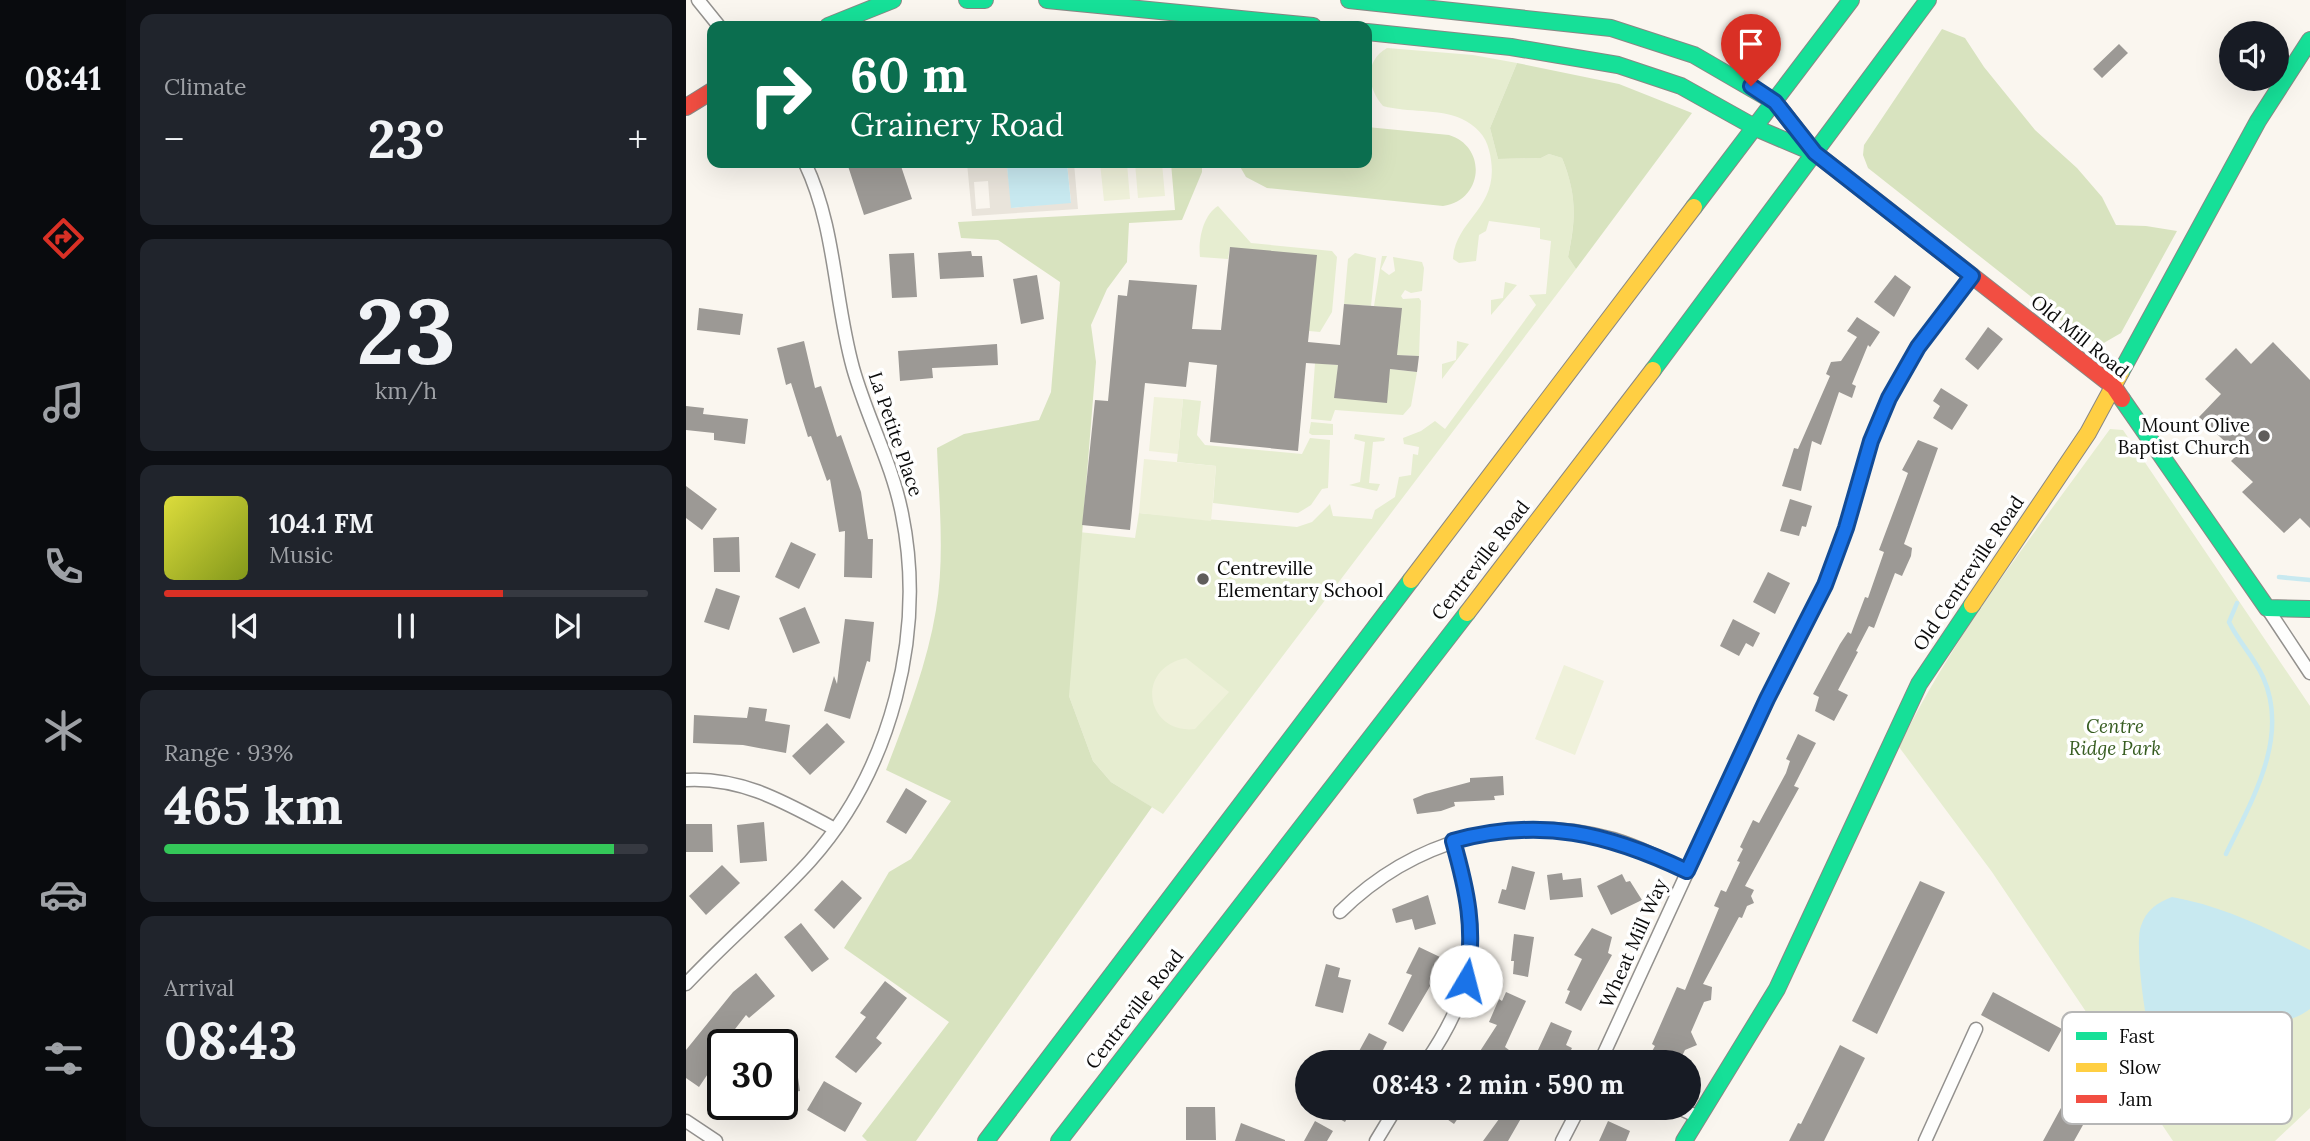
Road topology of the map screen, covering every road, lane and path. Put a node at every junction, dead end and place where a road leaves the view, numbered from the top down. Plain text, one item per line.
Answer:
1 (698, 0) edge
2 (893, 0) edge
3 (967, 0) edge
4 (985, 0) edge
5 (1047, 0) edge
6 (1349, 0) edge
7 (1851, 0) edge
8 (1928, 0) edge
9 (715, 21) edge
10 (840, 21) edge
11 (1262, 21) edge
12 (1372, 33) edge
13 (2310, 40) edge
14 (707, 94) edge
15 (1775, 102) junction
16 (686, 107) edge
17 (1756, 128) junction
18 (1815, 153) junction
19 (807, 168) edge
20 (1972, 276) junction
21 (2114, 387) junction
22 (2267, 608) junction
23 (2310, 609) edge
24 (2310, 673) edge
25 (686, 780) edge
26 (835, 829) junction
27 (1453, 841) junction
28 (1687, 871) junction
29 (1340, 912) dead end
30 (686, 984) edge
31 (1976, 1029) dead end
32 (1433, 1050) edge
33 (1605, 1050) edge
34 (1701, 1113) edge
35 (1389, 1120) edge
36 (1573, 1120) edge
37 (1697, 1120) edge
38 (686, 1121) edge
39 (716, 1141) edge
40 (986, 1141) edge
41 (1059, 1141) edge
42 (1376, 1141) edge
43 (1562, 1141) edge
44 (1684, 1141) edge
45 (1925, 1141) edge

1 - 9 street
2 - 10 main road
3 - 4 main road
5 - 11 main road
6 - 15 main road
7 - 15 main road, Centreville Road
8 - 18 main road, Centreville Road
12 - 17 main road
13 - 21 main road, Old Centreville Road
14 - 16 main road
15 - 17 main road, Centreville Road
15 - 18 main road
17 - 18 main road
17 - 40 main road, Centreville Road
18 - 20 main road, Old Mill Road
18 - 41 main road, Centreville Road
19 - 26 street, La Petite Place
20 - 21 main road, Old Mill Road
20 - 28 street, Wheat Mill Way
21 - 22 main road, Old Mill Road
21 - 34 main road, Old Centreville Road
22 - 23 main road
22 - 24 street, Old Mill Road
25 - 26 street
26 - 30 street, La Petite Place
27 - 28 street
27 - 29 street
27 - 32 street
28 - 33 street, Wheat Mill Way
31 - 45 street
35 - 42 street
36 - 43 street
37 - 44 main road, Old Centreville Road
38 - 39 street

